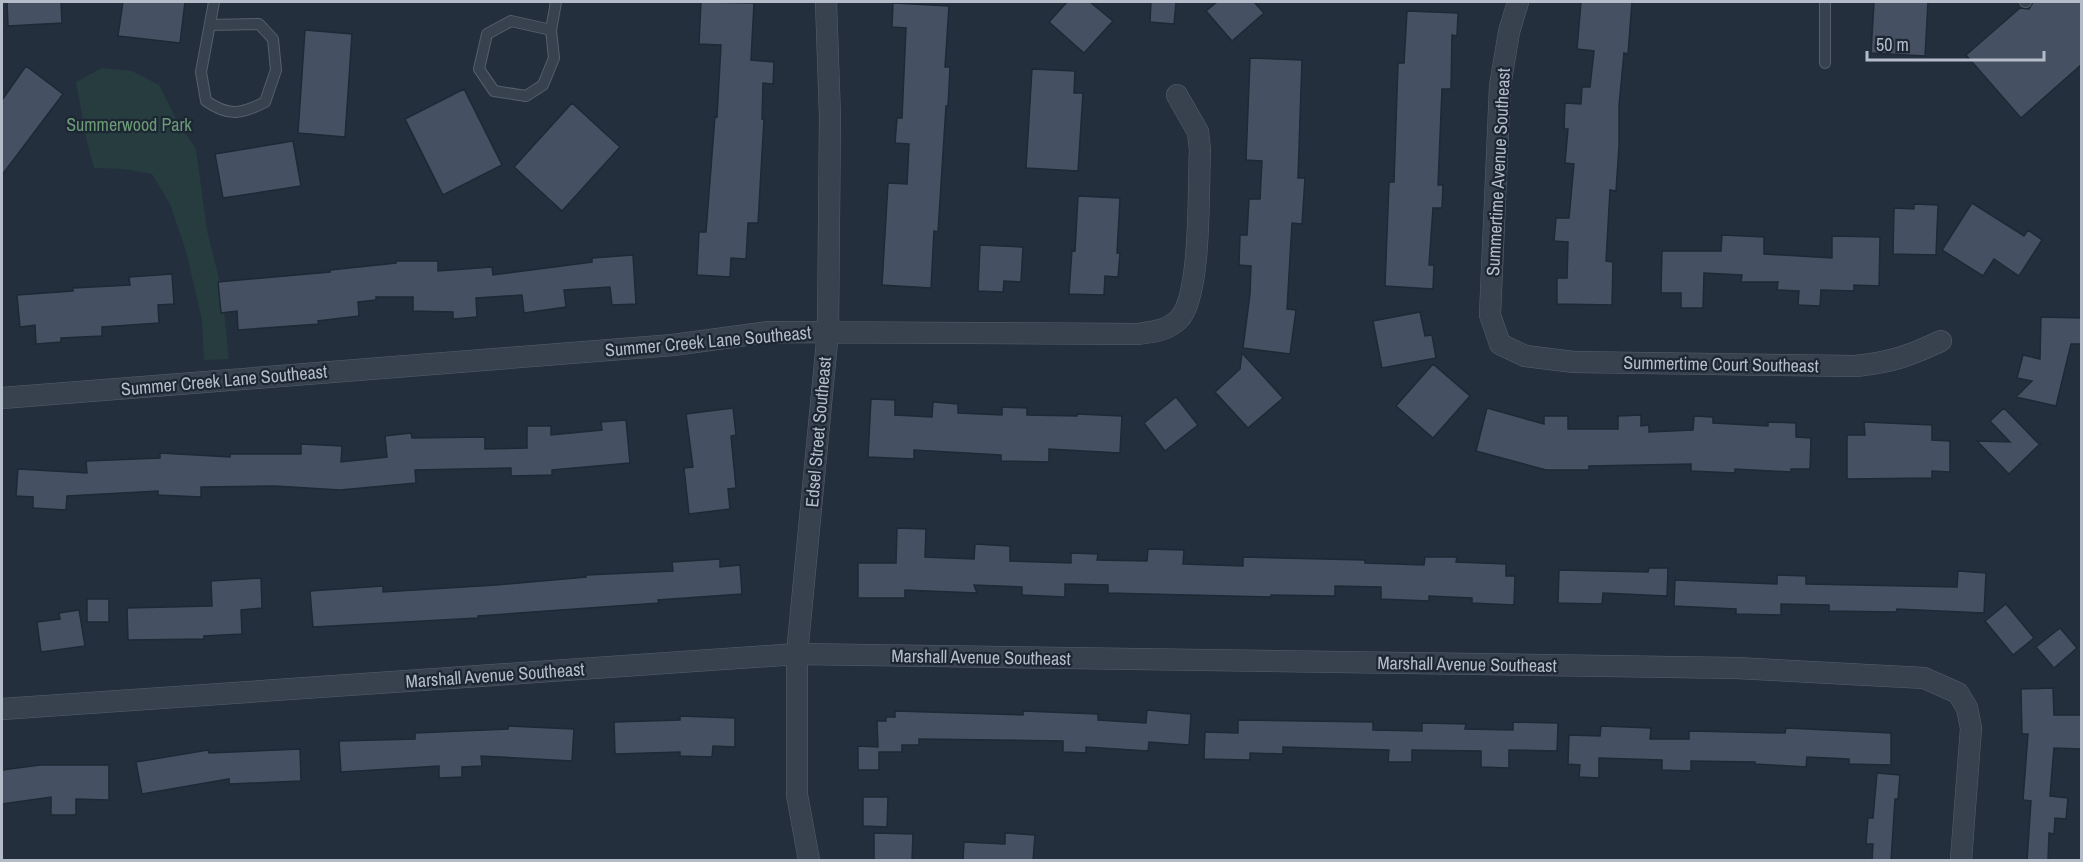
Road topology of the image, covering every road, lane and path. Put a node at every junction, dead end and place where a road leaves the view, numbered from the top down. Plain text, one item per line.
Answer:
1 (214, 2) edge
2 (556, 2) edge
3 (826, 2) edge
4 (1518, 2) edge
5 (1825, 2) edge
6 (211, 25) junction
7 (550, 30) junction
8 (1825, 63) dead end
9 (1177, 95) dead end
10 (828, 331) junction
11 (1941, 341) dead end
12 (1500, 344) joint
13 (2, 398) edge
14 (797, 654) junction
15 (2, 709) edge
16 (809, 861) edge
17 (1961, 861) edge

1 - 6 lane
2 - 7 lane
3 - 10 street, Edsel Street Southeast
4 - 12 street, Summertime Avenue Southeast
5 - 8 lane
6 - 6 lane
7 - 7 lane
9 - 10 street, Summer Creek Lane Southeast
10 - 13 street, Summer Creek Lane Southeast
10 - 14 street, Edsel Street Southeast
11 - 12 street, Summertime Court Southeast
14 - 15 street, Marshall Avenue Southeast
14 - 16 street, Edsel Street Southeast
14 - 17 street, Marshall Avenue Southeast

